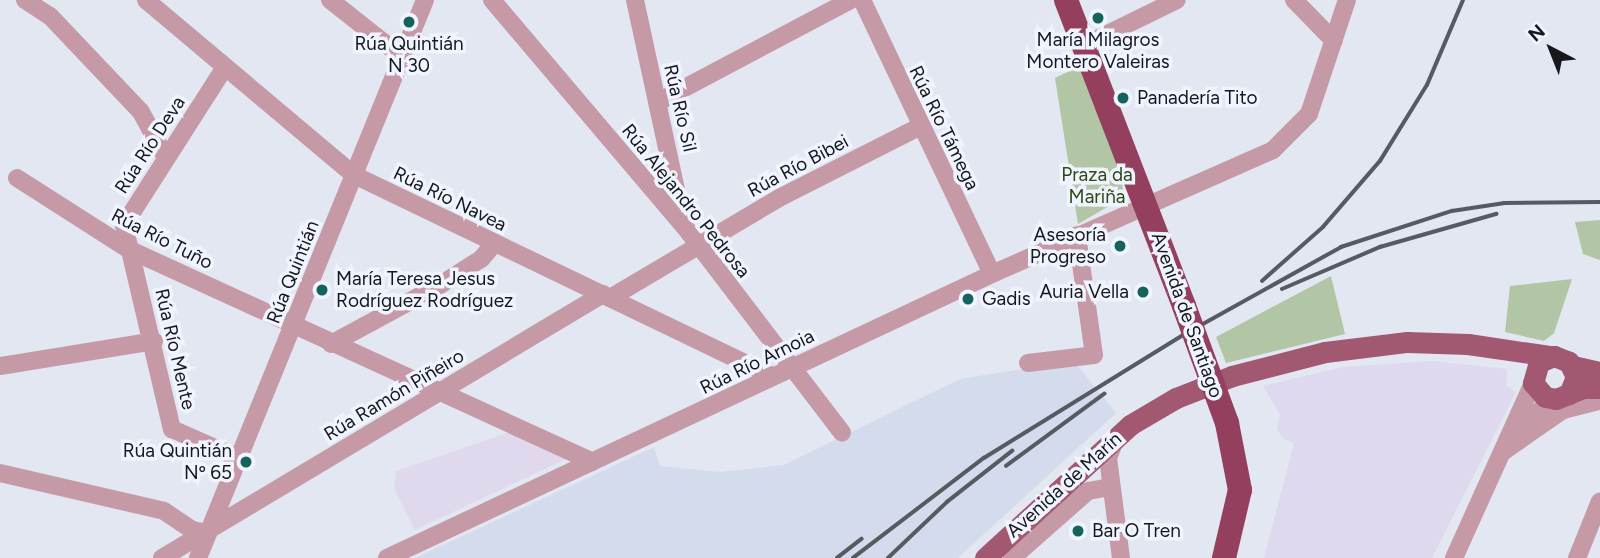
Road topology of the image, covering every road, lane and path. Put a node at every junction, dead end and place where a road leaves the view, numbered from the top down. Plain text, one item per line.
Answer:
1 (25, 0) edge
2 (146, 0) edge
3 (330, 0) edge
4 (425, 0) edge
5 (492, 0) edge
6 (635, 0) edge
7 (850, 0) edge
8 (862, 0) edge
9 (1066, 0) edge
10 (1177, 0) edge
11 (1294, 0) edge
12 (1347, 0) edge
13 (1334, 41) junction
14 (1085, 45) junction
15 (401, 56) junction
16 (225, 68) junction
17 (658, 102) junction
18 (919, 127) junction
19 (166, 158) junction
20 (354, 175) junction
21 (17, 178) dead end
22 (676, 188) junction
23 (657, 197) junction
24 (1146, 205) junction
25 (684, 226) junction
26 (1077, 235) junction
27 (494, 244) junction
28 (698, 244) junction
29 (128, 249) junction
30 (992, 274) junction
31 (606, 296) junction
32 (294, 326) junction
33 (154, 341) junction
34 (331, 344) junction
35 (1511, 352) junction
36 (1549, 356) junction
37 (1028, 363) dead end
38 (0, 366) edge
39 (1573, 366) junction
40 (1600, 372) edge
41 (781, 373) junction
42 (1533, 377) junction
43 (1600, 388) edge
44 (438, 393) junction
45 (1562, 400) junction
46 (1600, 401) edge
47 (842, 433) dead end
48 (1117, 435) junction
49 (1504, 452) junction
50 (240, 458) junction
51 (593, 461) junction
52 (0, 473) edge
53 (1110, 487) junction
54 (1600, 501) edge
55 (207, 533) junction
56 (998, 556) edge
57 (162, 558) edge
58 (198, 558) edge
59 (387, 558) edge
60 (1121, 558) edge
61 (1224, 558) edge
62 (1454, 558) edge
63 (1577, 558) edge

1 - 19 street
2 - 16 street, Rúa Río Navea
3 - 15 street
4 - 15 street, Rúa Quintián
5 - 23 street, Rúa Alejandro Pedrosa
6 - 17 street, Rúa Río Sil
7 - 17 street
8 - 18 street, Rúa Río Támega
9 - 14 highway, Avenida de Santiago
10 - 14 street
11 - 13 street
12 - 13 street, Rúa Río Arnoia
13 - 24 street, Rúa Río Arnoia
14 - 24 highway, Avenida de Santiago
15 - 20 street, Rúa Quintián
16 - 19 street, Rúa Río Deva
16 - 20 street, Rúa Río Navea
17 - 22 street, Rúa Río Sil
18 - 28 street, Rúa Río Bibei
18 - 30 street, Rúa Río Támega
19 - 29 street, Rúa Río Deva
20 - 27 street, Rúa Río Navea
20 - 32 street, Rúa Quintián
21 - 29 street, Rúa Río Tuño
22 - 23 street
22 - 25 street, Rúa Río Sil
23 - 25 street, Rúa Alejandro Pedrosa
24 - 26 street, Rúa Río Arnoia
24 - 61 highway, Avenida de Santiago, bridge
25 - 28 street, Rúa Alejandro Pedrosa
26 - 30 street, Rúa Río Arnoia
26 - 37 street
27 - 31 street, Rúa Río Navea
27 - 34 street
28 - 31 street, Rúa Río Bibei
28 - 41 street, Rúa Alejandro Pedrosa
29 - 32 street, Rúa Río Tuño
29 - 33 street, Rúa Río Mente
30 - 41 street, Rúa Río Arnoia
31 - 41 street, Rúa Río Navea
31 - 44 street, Rúa Ramón Piñeiro
32 - 34 street, Rúa Río Tuño
32 - 50 street, Rúa Quintián
33 - 38 street
33 - 50 street, Rúa Río Mente
34 - 44 street, Rúa Río Tuño
35 - 36 main road, Avenida de Marín
35 - 42 main road
35 - 48 main road, Avenida de Marín
36 - 39 main road
36 - 42 main road
39 - 40 main road
39 - 45 main road
41 - 47 street, Rúa Alejandro Pedrosa
41 - 51 street, Rúa Río Arnoia
42 - 45 main road
42 - 49 street
43 - 45 main road
44 - 51 street, Rúa Río Tuño
44 - 55 street, Rúa Ramón Piñeiro
45 - 46 street
45 - 49 street
48 - 53 street
48 - 56 main road, Avenida de Marín
49 - 62 street
50 - 55 street, Rúa Quintián
51 - 59 street, Rúa Río Arnoia
52 - 55 street
53 - 56 street, Avenida de Marín
53 - 60 street
54 - 63 street
55 - 57 street, Rúa Ramón Piñeiro
55 - 58 street, Rúa Quintián

